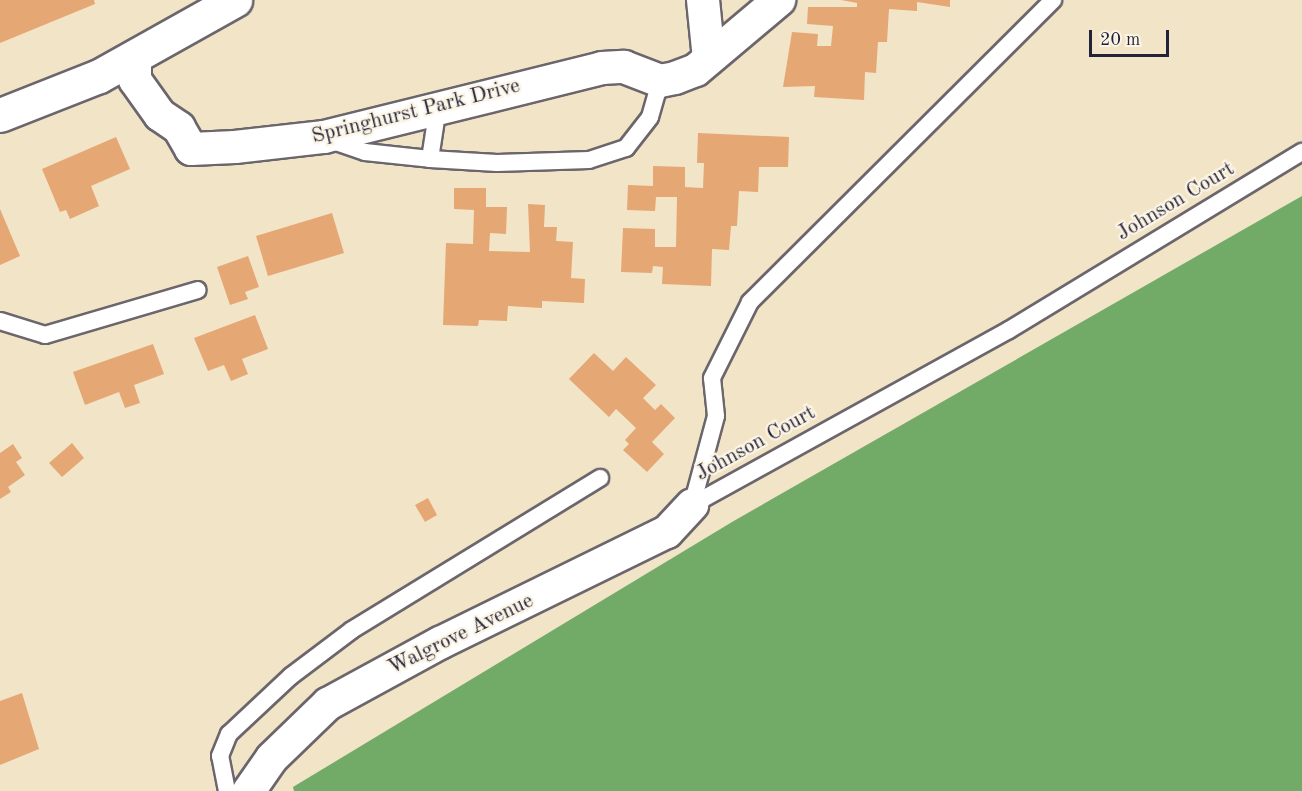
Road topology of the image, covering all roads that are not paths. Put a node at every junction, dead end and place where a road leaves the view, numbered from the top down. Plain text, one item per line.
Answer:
1 (235, 0) edge
2 (703, 0) edge
3 (779, 0) edge
4 (1053, 0) edge
5 (135, 57) junction
6 (709, 59) junction
7 (660, 81) junction
8 (438, 107) junction
9 (0, 115) edge
10 (324, 137) junction
11 (1302, 152) edge
12 (430, 159) junction
13 (198, 290) dead end
14 (0, 321) edge
15 (600, 478) dead end
16 (692, 505) junction
17 (228, 791) edge
18 (249, 791) edge

1 - 5 street
2 - 6 street
3 - 6 street
4 - 16 lane, Johnson Court
5 - 9 street
5 - 10 street, Springhurst Park Drive
6 - 7 street
7 - 8 street, Springhurst Park Drive
7 - 12 lane
8 - 10 street, Springhurst Park Drive
8 - 12 lane
10 - 12 lane
11 - 16 lane, Johnson Court
13 - 14 lane
15 - 17 lane
16 - 18 street, Walgrove Avenue

